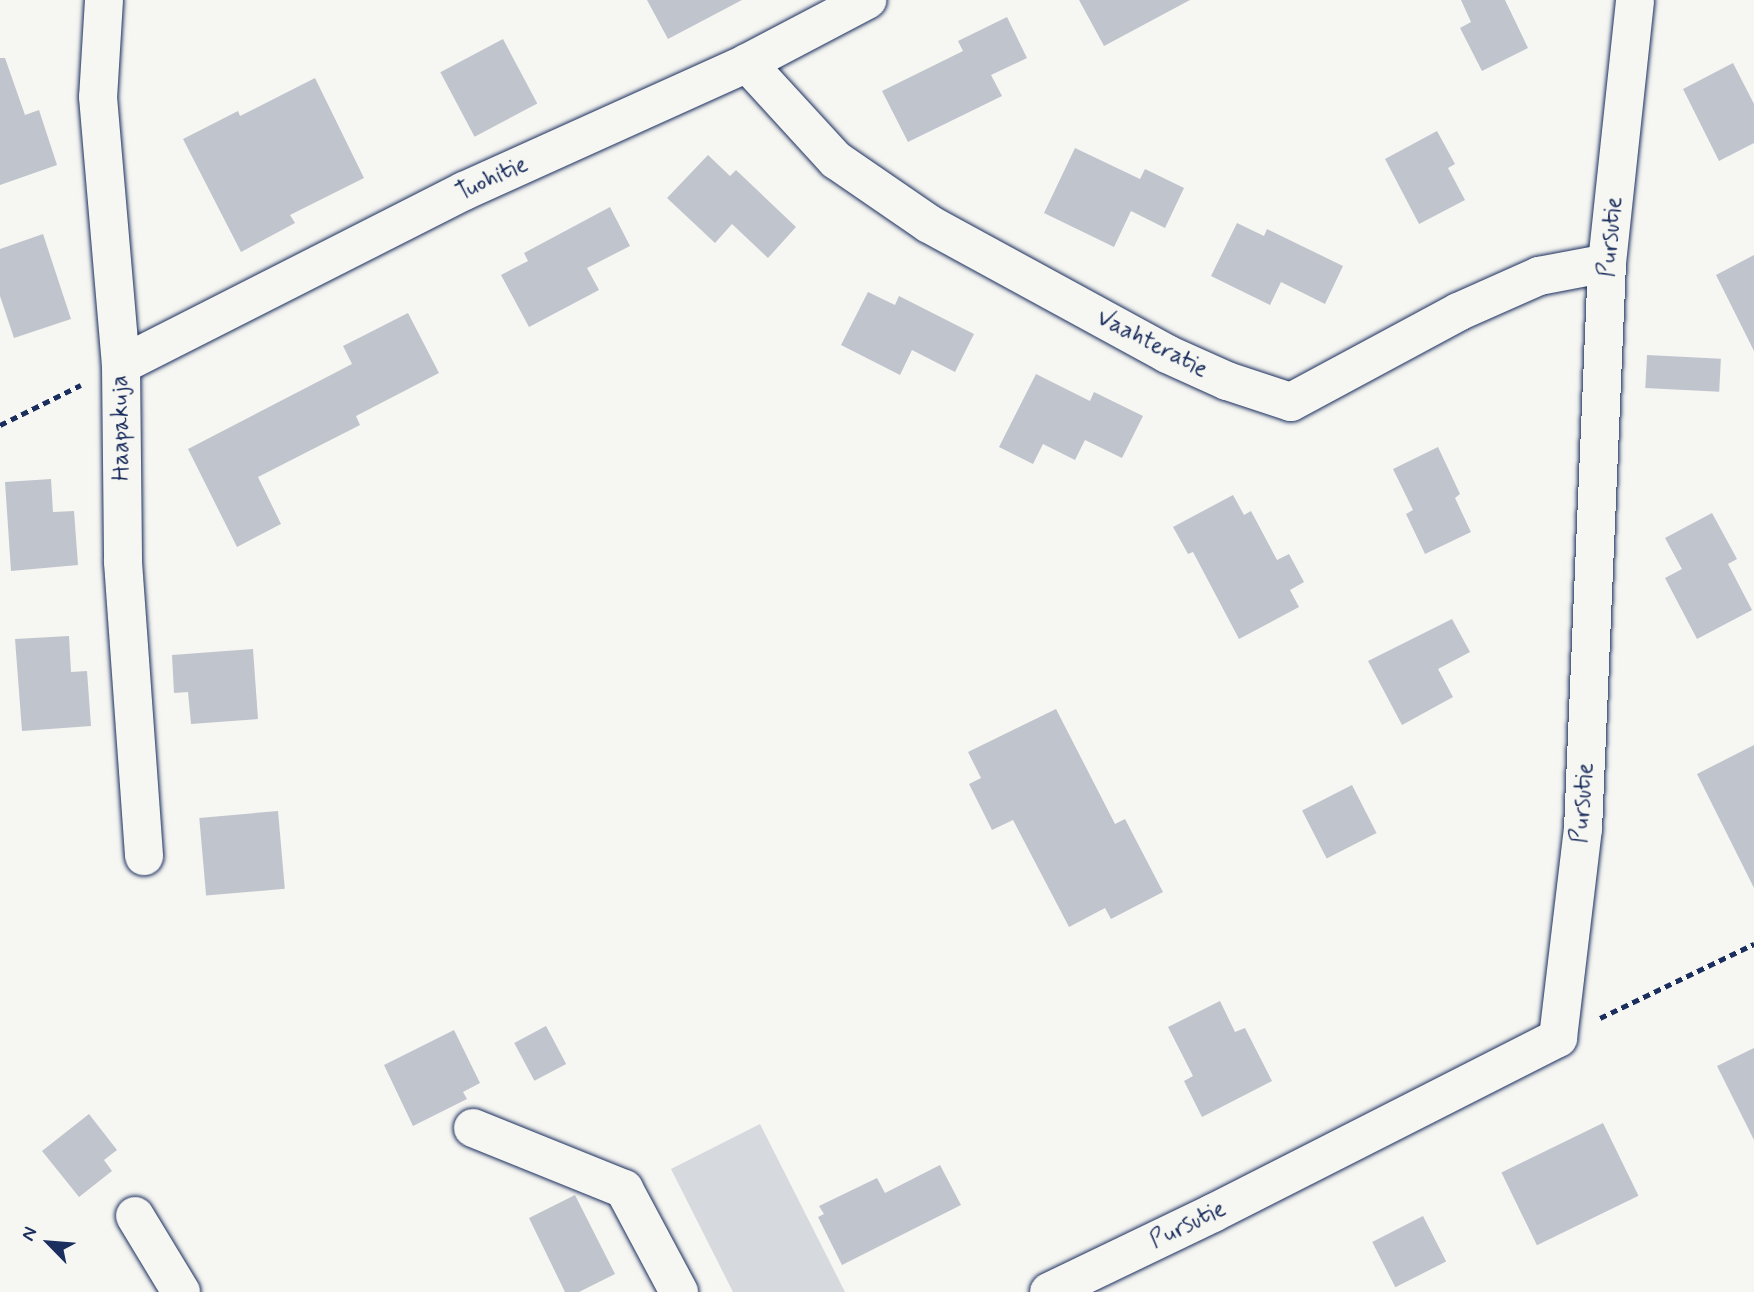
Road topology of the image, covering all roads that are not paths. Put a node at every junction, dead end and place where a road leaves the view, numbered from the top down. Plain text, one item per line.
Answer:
1 (104, 0) edge
2 (867, 0) edge
3 (1635, 0) edge
4 (747, 63) junction
5 (1607, 263) junction
6 (121, 365) junction
7 (145, 856) dead end
8 (473, 1128) dead end
9 (135, 1216) dead end
10 (181, 1292) edge
11 (679, 1292) edge
12 (1049, 1292) edge

1 - 6 street, Haapakuja
2 - 4 street, Tuohitie
3 - 5 street, Pursutie
4 - 5 street, Vaahteratie
4 - 6 street, Tuohitie
5 - 12 street, Pursutie
6 - 7 street, Haapakuja
8 - 11 street
9 - 10 street

